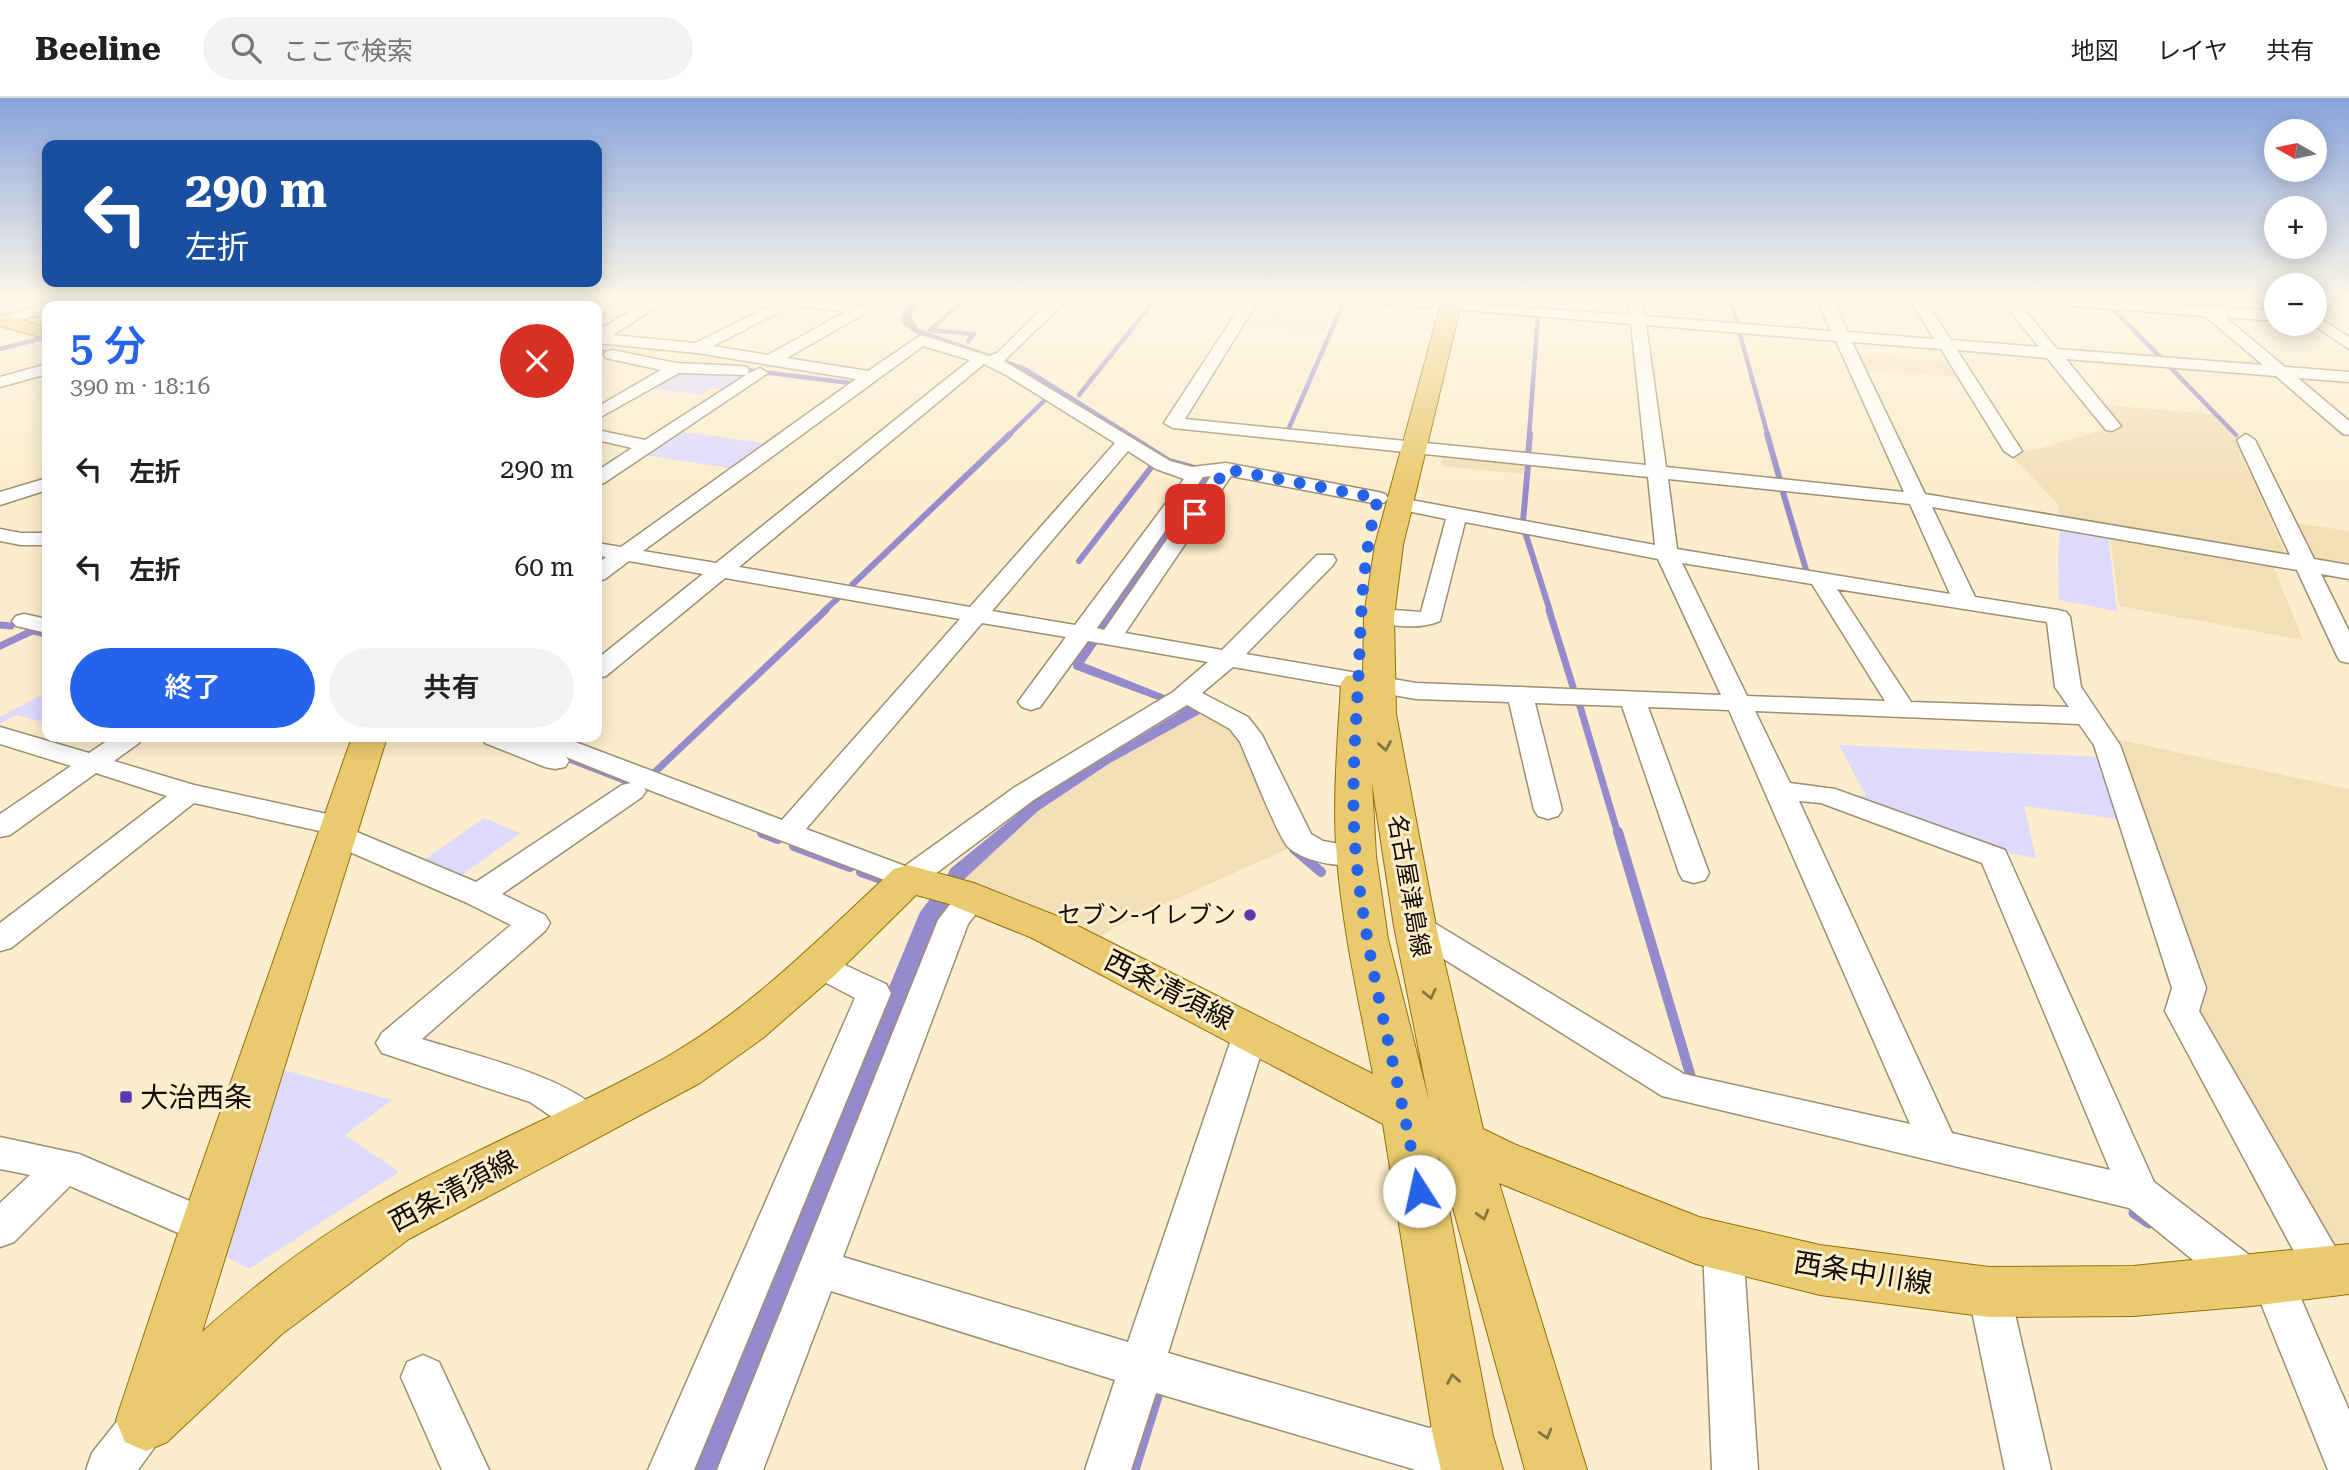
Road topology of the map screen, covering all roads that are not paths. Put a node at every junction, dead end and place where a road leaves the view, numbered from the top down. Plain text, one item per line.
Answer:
1 (655, 360) edge
2 (743, 360) edge
3 (776, 360) edge
4 (891, 360) edge
5 (991, 360) edge
6 (997, 360) edge
7 (1003, 360) edge
8 (1213, 360) edge
9 (1426, 360) edge
10 (1643, 360) edge
11 (1853, 360) edge
12 (1955, 360) edge
13 (2059, 360) edge
14 (2142, 360) edge
15 (2267, 360) edge
16 (766, 366) junction
17 (676, 368) junction
18 (42, 370) edge
19 (2280, 371) junction
20 (2349, 377) edge
21 (862, 380) junction
22 (0, 382) edge
23 (602, 411) edge
24 (1173, 423) junction
25 (2112, 426) dead end
26 (2349, 430) edge
27 (1279, 433) junction
28 (602, 436) edge
29 (2246, 440) dead end
30 (1126, 442) junction
31 (648, 446) junction
32 (1403, 446) junction
33 (1158, 447) junction
34 (2013, 451) dead end
35 (1213, 470) junction
36 (1656, 472) junction
37 (1260, 475) junction
38 (602, 476) edge
39 (42, 488) edge
40 (0, 499) edge
41 (1918, 499) junction
42 (1389, 501) junction
43 (1457, 514) junction
44 (0, 535) edge
45 (42, 539) edge
46 (602, 550) edge
47 (625, 553) junction
48 (1667, 554) junction
49 (1325, 560) dead end
50 (2305, 564) junction
51 (602, 570) edge
52 (722, 570) junction
53 (2349, 572) edge
54 (1821, 581) junction
55 (1966, 603) junction
56 (977, 614) junction
57 (1379, 616) junction
58 (24, 621) dead end
59 (42, 625) edge
60 (1097, 634) junction
61 (2349, 656) edge
62 (1229, 657) junction
63 (602, 667) edge
64 (1368, 681) junction
65 (1520, 695) junction
66 (1178, 699) junction
67 (1632, 699) junction
68 (1031, 702) dead end
69 (1738, 704) junction
70 (1903, 709) junction
71 (2088, 716) junction
72 (0, 735) edge
73 (102, 742) edge
74 (120, 742) edge
75 (367, 742) edge
76 (507, 742) edge
77 (551, 742) edge
78 (85, 760) junction
79 (632, 791) junction
80 (1780, 791) junction
81 (189, 793) junction
82 (1548, 810) dead end
83 (1, 822) edge
84 (338, 831) junction
85 (787, 833) junction
86 (1356, 856) junction
87 (1694, 873) dead end
88 (934, 890) junction
89 (478, 895) junction
90 (1415, 926) junction
91 (0, 940) edge
92 (819, 965) junction
93 (1251, 1031) junction
94 (1405, 1110) junction
95 (586, 1120) junction
96 (1461, 1140) junction
97 (1939, 1146) junction
98 (0, 1153) edge
99 (65, 1166) junction
100 (2140, 1194) junction
101 (206, 1227) junction
102 (0, 1229) edge
103 (1723, 1247) junction
104 (818, 1268) junction
105 (2338, 1270) edge
106 (2262, 1280) junction
107 (1989, 1292) junction
108 (1141, 1367) junction
109 (423, 1377) dead end
110 (146, 1421) junction
111 (1467, 1453) edge
112 (2349, 1465) edge
113 (108, 1470) edge
114 (466, 1470) edge
115 (671, 1470) edge
116 (740, 1470) edge
117 (1108, 1470) edge
118 (1556, 1470) edge
119 (1735, 1470) edge
120 (2028, 1470) edge

1 - 17 street
2 - 16 street
3 - 16 street
4 - 21 street
5 - 52 street
6 - 30 street
7 - 33 street
8 - 24 street
9 - 32 main road, 名古屋津島線
10 - 36 street
11 - 41 street
12 - 34 street
13 - 25 street
14 - 19 street
15 - 19 street
16 - 17 street
16 - 21 street
16 - 31 street
17 - 23 street
18 - 22 street
19 - 20 street
19 - 26 street
21 - 47 street
24 - 27 street
24 - 33 street
27 - 32 street
27 - 37 street
28 - 31 street
29 - 50 street
30 - 35 street
30 - 56 street
31 - 38 street
32 - 36 street
32 - 42 main road, 名古屋津島線
33 - 35 street
35 - 37 street
35 - 60 street
35 - 60 street
36 - 41 street
36 - 48 street
37 - 42 street
39 - 40 street
41 - 50 street
41 - 55 street
42 - 43 street
42 - 57 main road, 名古屋津島線
42 - 64 main road, 名古屋津島線
43 - 48 street
43 - 57 street
44 - 45 street
46 - 47 street
47 - 51 street
47 - 52 street
48 - 54 street
48 - 69 street
49 - 62 street
50 - 53 street
50 - 61 street
52 - 56 street
52 - 63 street
54 - 55 street
54 - 70 street
55 - 71 street
56 - 60 street
56 - 85 street
57 - 64 main road, 名古屋津島線
58 - 59 street
60 - 62 street
60 - 68 street
62 - 64 street
62 - 66 street
64 - 65 street
64 - 86 main road, 名古屋津島線
64 -> 90 main road, 名古屋津島線
65 - 67 street
65 - 82 street
66 - 86 street
66 - 88 street
67 - 69 street
67 - 87 street
69 - 70 street
69 - 80 street
70 - 71 street
71 - 105 street
72 - 78 street
73 - 78 street
74 - 78 street
75 - 84 main road
76 - 79 street
77 - 85 street
78 - 81 street
78 - 83 street
79 - 88 street
79 - 89 street
80 - 97 street
80 - 100 street
81 - 84 street
81 - 91 street
84 - 89 street
84 - 101 main road
85 - 88 street
86 - 94 main road, 名古屋津島線
88 - 92 main road, 西条清須線
88 - 93 main road, 西条清須線
88 - 104 street
89 - 95 street
90 -> 96 main road, 名古屋津島線
90 - 97 street
92 - 95 main road, 西条清須線
92 - 115 street
93 - 94 main road, 西条清須線
93 - 108 street
94 - 96 main road, 西条中川線
111 -> 94 main road, 名古屋津島線
95 - 110 main road, 西条清須線
96 - 103 main road, 西条中川線
96 -> 118 main road, 名古屋津島線
97 - 100 street
98 - 99 street
99 - 101 street
99 - 102 street
100 - 106 street
101 - 110 main road
103 - 107 main road, 西条中川線
103 - 119 street
104 - 108 street
104 - 116 street
105 - 106 main road, 西条中川線
106 - 107 main road, 西条中川線
106 - 112 street
107 - 120 street
108 - 111 street
108 - 117 street
109 - 114 street
110 - 113 street

